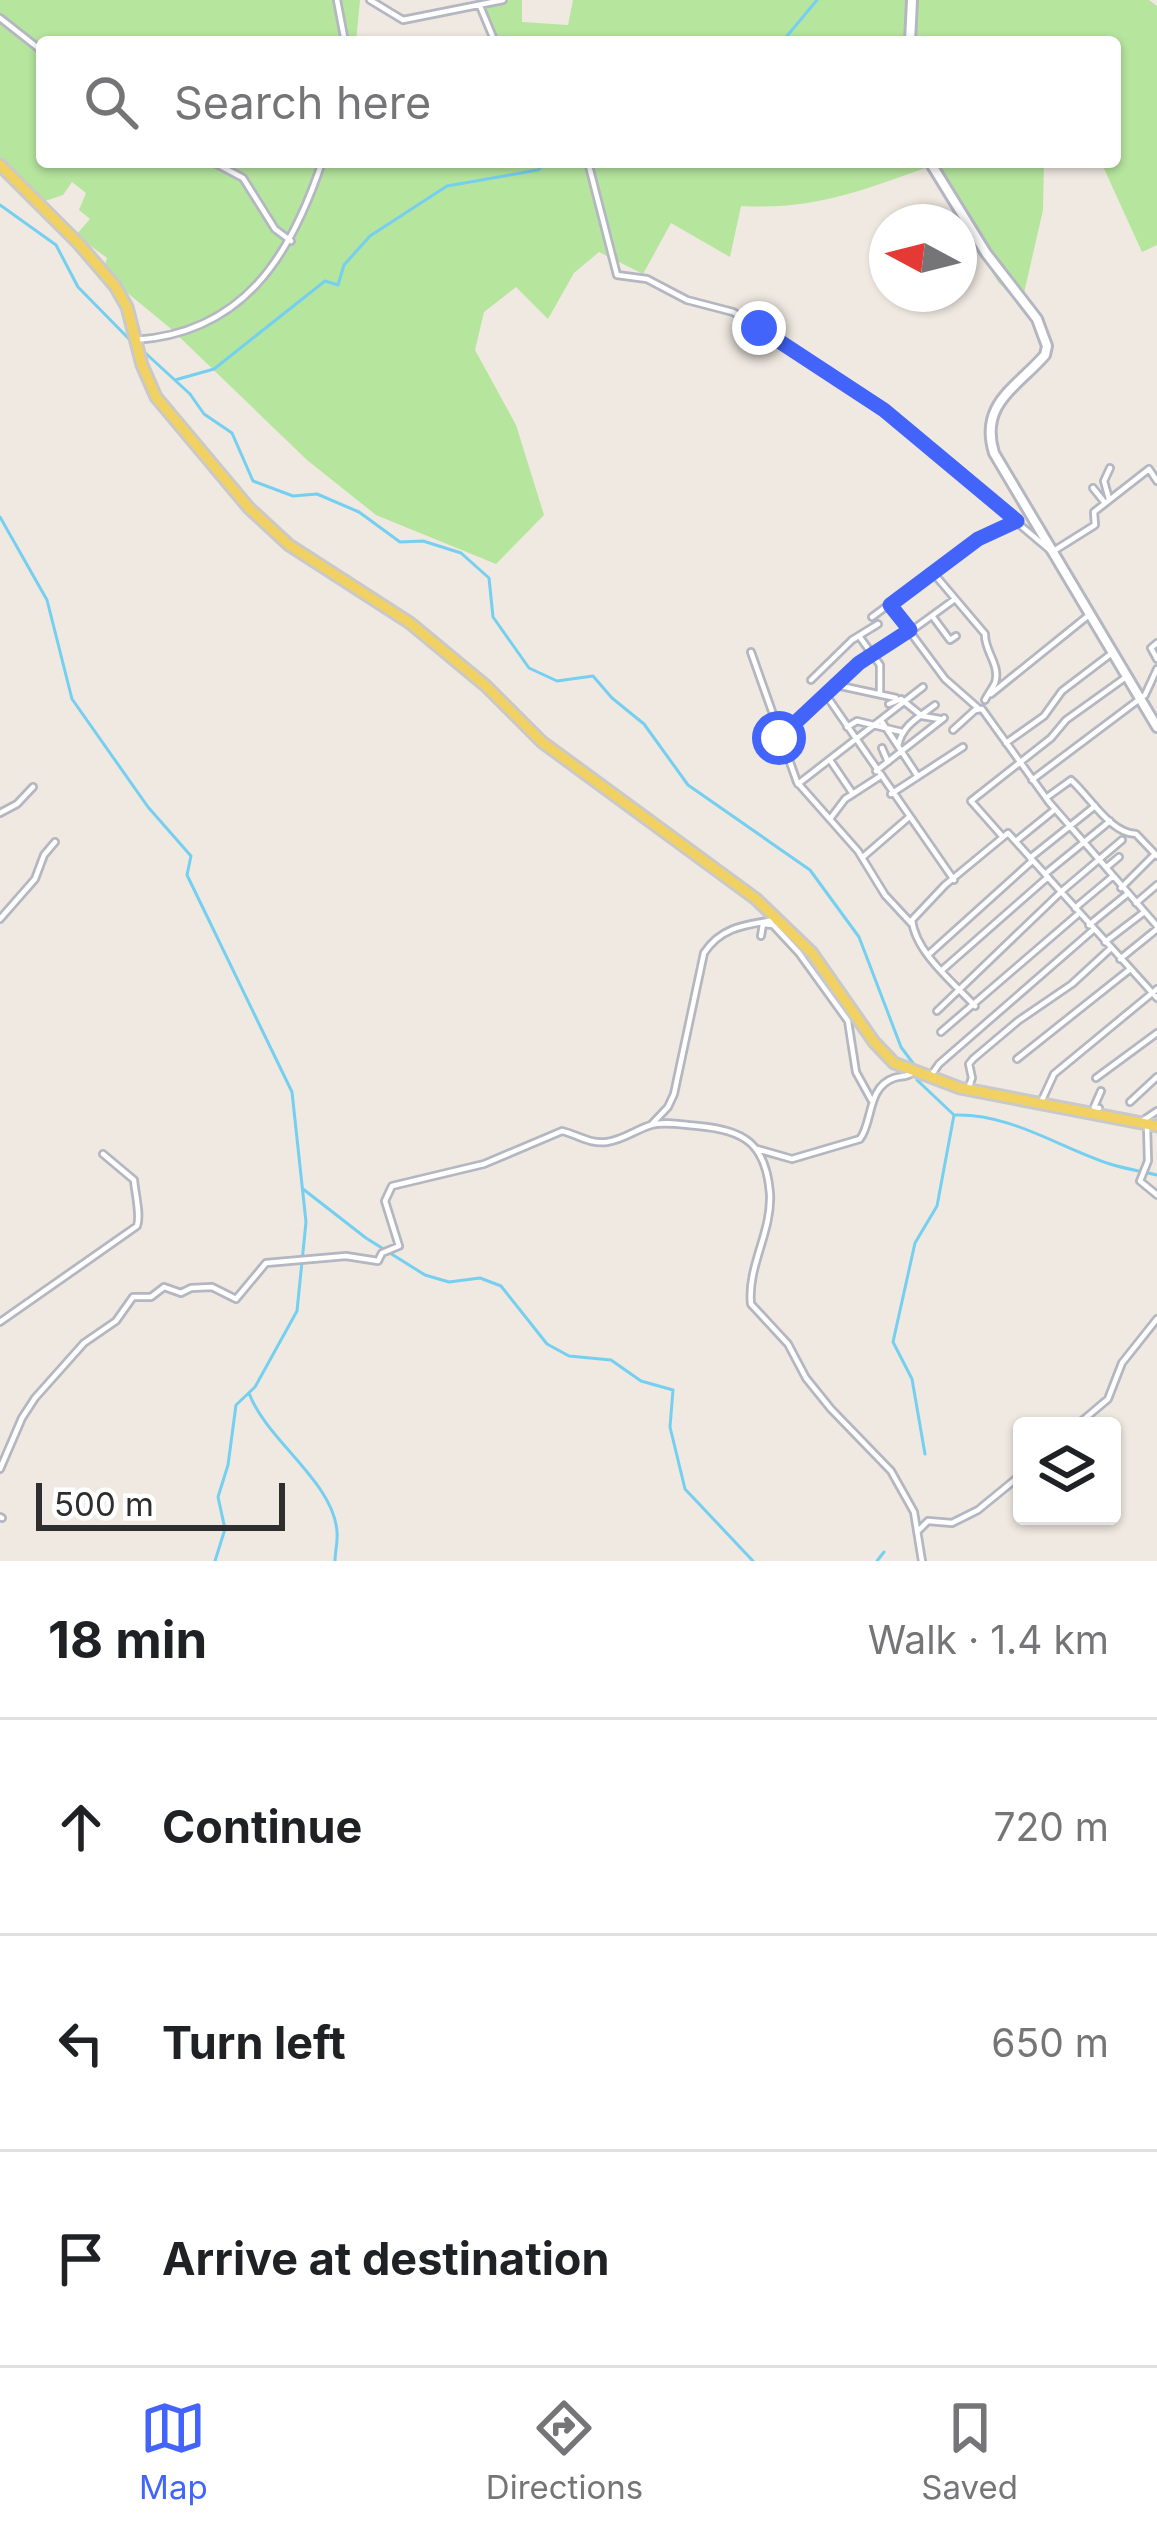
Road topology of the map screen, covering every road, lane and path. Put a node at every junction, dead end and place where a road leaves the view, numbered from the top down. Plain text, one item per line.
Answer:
1 (337, 0) edge
2 (370, 0) edge
3 (503, 0) edge
4 (912, 0) edge
5 (480, 6) junction
6 (0, 18) edge
7 (344, 36) edge
8 (492, 36) edge
9 (910, 36) edge
10 (36, 45) edge
11 (0, 166) edge
12 (225, 168) edge
13 (320, 168) edge
14 (589, 168) edge
15 (934, 168) edge
16 (291, 241) junction
17 (135, 340) junction
18 (1110, 469) dead end
19 (1157, 482) edge
20 (1093, 488) dead end
21 (1107, 501) junction
22 (1017, 521) junction
23 (1052, 551) junction
24 (934, 574) junction
25 (955, 599) junction
26 (890, 605) junction
27 (1089, 614) junction
28 (932, 615) junction
29 (872, 617) dead end
30 (878, 624) dead end
31 (910, 630) junction
32 (859, 636) junction
33 (956, 636) dead end
34 (1157, 643) edge
35 (751, 652) dead end
36 (1112, 652) junction
37 (873, 654) junction
38 (1157, 658) edge
39 (1157, 669) edge
40 (1126, 677) junction
41 (811, 680) dead end
42 (836, 685) junction
43 (923, 687) dead end
44 (880, 692) junction
45 (826, 695) junction
46 (896, 698) junction
47 (1140, 699) junction
48 (905, 700) junction
49 (986, 700) junction
50 (889, 704) dead end
51 (935, 705) dead end
52 (980, 708) junction
53 (922, 716) junction
54 (878, 721) junction
55 (1156, 721) edge
56 (871, 726) junction
57 (847, 728) junction
58 (952, 730) dead end
59 (889, 731) junction
60 (902, 732) junction
61 (779, 738) junction
62 (855, 738) junction
63 (1006, 743) junction
64 (963, 747) dead end
65 (882, 748) dead end
66 (899, 749) junction
67 (870, 759) junction
68 (830, 760) junction
69 (888, 762) junction
70 (1018, 763) junction
71 (878, 774) junction
72 (917, 775) junction
73 (1032, 780) junction
74 (798, 784) junction
75 (33, 787) dead end
76 (891, 794) junction
77 (852, 795) junction
78 (1046, 797) junction
79 (855, 803) dead end
80 (1095, 806) junction
81 (1055, 809) junction
82 (0, 813) edge
83 (910, 817) junction
84 (830, 819) junction
85 (1110, 821) junction
86 (1071, 825) junction
87 (1004, 836) junction
88 (1016, 841) junction
89 (1122, 841) dead end
90 (55, 842) dead end
91 (1086, 842) junction
92 (1156, 855) edge
93 (863, 857) junction
94 (1119, 857) dead end
95 (1102, 858) junction
96 (1032, 859) junction
97 (1107, 867) junction
98 (1046, 876) junction
99 (1112, 878) junction
100 (954, 880) junction
101 (1157, 885) edge
102 (1120, 888) junction
103 (1061, 891) junction
104 (1126, 895) junction
105 (1136, 903) junction
106 (1077, 911) junction
107 (1142, 913) junction
108 (1157, 915) edge
109 (0, 919) edge
110 (778, 919) junction
111 (1150, 920) junction
112 (911, 923) junction
113 (1092, 927) junction
114 (1156, 932) edge
115 (761, 936) dead end
116 (1105, 942) junction
117 (1110, 949) junction
118 (929, 954) junction
119 (1120, 959) junction
120 (1129, 970) junction
121 (941, 971) junction
122 (960, 990) junction
123 (1156, 994) edge
124 (976, 1006) junction
125 (937, 1011) dead end
126 (941, 1032) dead end
127 (1157, 1033) edge
128 (1017, 1059) dead end
129 (921, 1076) junction
130 (1096, 1078) dead end
131 (1157, 1078) edge
132 (967, 1090) junction
133 (1101, 1091) dead end
134 (872, 1101) junction
135 (1130, 1102) dead end
136 (1084, 1104) dead end
137 (1040, 1105) junction
138 (1095, 1110) junction
139 (1157, 1111) edge
140 (651, 1125) junction
141 (1147, 1125) edge
142 (757, 1150) junction
143 (103, 1154) dead end
144 (1157, 1196) edge
145 (1157, 1318) edge
146 (0, 1322) edge
147 (1087, 1417) edge
148 (0, 1469) edge
149 (1013, 1481) edge
150 (916, 1537) junction
151 (922, 1561) edge

1 - 7 street
2 - 5 street
3 - 5 street
4 - 9 main road
5 - 8 street
6 - 10 street
11 - 17 main road
12 - 16 street
13 - 16 street
14 - 22 street
15 - 23 main road
16 - 17 street
17 - 110 main road
18 - 21 street
19 - 21 street
20 - 21 street
21 - 23 street
22 - 23 street
22 - 24 street
23 - 27 main road
24 - 25 street
24 - 26 street
25 - 28 street
25 - 49 street
26 - 29 street
26 - 31 street
27 - 36 main road
27 - 49 street
28 - 31 street
28 - 33 street
30 - 32 street
31 - 37 street
31 - 52 street
32 - 37 street
32 - 41 street
34 - 38 street
35 - 61 street
36 - 40 main road
36 - 63 street
37 - 42 street
37 - 44 street
39 - 47 street
40 - 47 main road
40 - 70 street
42 - 44 street
42 - 45 street
43 - 48 street
44 - 46 street
45 - 57 street
45 - 61 street
46 - 48 street
46 - 50 street
47 - 55 main road
47 - 73 street
48 - 53 street
48 - 54 street
49 - 52 street
51 - 53 street
52 - 58 street
52 - 63 street
53 - 60 street
53 - 66 street
54 - 56 street
54 - 59 street
56 - 57 street
56 - 59 street
56 - 62 street
57 - 62 street
59 - 60 street
59 - 66 street
60 - 66 street
61 - 74 street
62 - 67 street
62 - 68 street
63 - 70 street
64 - 72 street
65 - 69 street
66 - 69 street
66 - 72 street
67 - 69 street
67 - 71 street
68 - 74 street
68 - 77 street
69 - 71 street
70 - 73 street
70 - 87 street
71 - 76 street
71 - 77 street
72 - 76 street
73 - 78 street
74 - 84 street
75 - 82 street
76 - 83 street
77 - 79 street
77 - 84 street
78 - 80 street
78 - 81 street
80 - 85 street
80 - 86 street
81 - 86 street
81 - 88 street
83 - 93 street
83 - 100 street
84 - 93 street
85 - 91 street
85 - 92 street
86 - 91 street
86 - 96 street
87 - 88 street
87 - 100 street
88 - 96 street
89 - 95 street
90 - 109 street
91 - 95 street
91 - 98 street
92 - 102 street
93 - 112 street
94 - 97 street
95 - 97 street
95 - 103 street
96 - 98 street
96 - 118 street
97 - 99 street
98 - 103 street
98 - 121 street
99 - 102 street
99 - 106 street
100 - 112 street
101 - 105 street
102 - 104 street
103 - 106 street
103 - 122 street
104 - 105 street
104 - 113 street
105 - 107 street
106 - 113 street
106 - 124 street
107 - 111 street
107 - 116 street
108 - 111 street
110 - 129 main road
110 - 140 street
111 - 114 street
112 - 118 street
113 - 116 street
113 - 129 street
114 - 119 street
115 - 134 street
116 - 117 street
117 - 119 street
117 - 132 street
118 - 121 street
119 - 120 street
120 - 123 street
120 - 128 street
121 - 122 street
122 - 124 street
122 - 125 street
123 - 137 street
124 - 126 street
127 - 130 street
129 - 132 main road
129 - 134 street
131 - 135 street
132 - 137 main road
133 - 138 street
134 - 142 street
136 - 138 street
137 - 138 main road
138 - 141 main road
139 - 141 street
140 - 142 street
140 - 148 street
141 - 144 street
142 - 150 street
143 - 146 street
145 - 147 street
149 - 150 street
150 - 151 street

